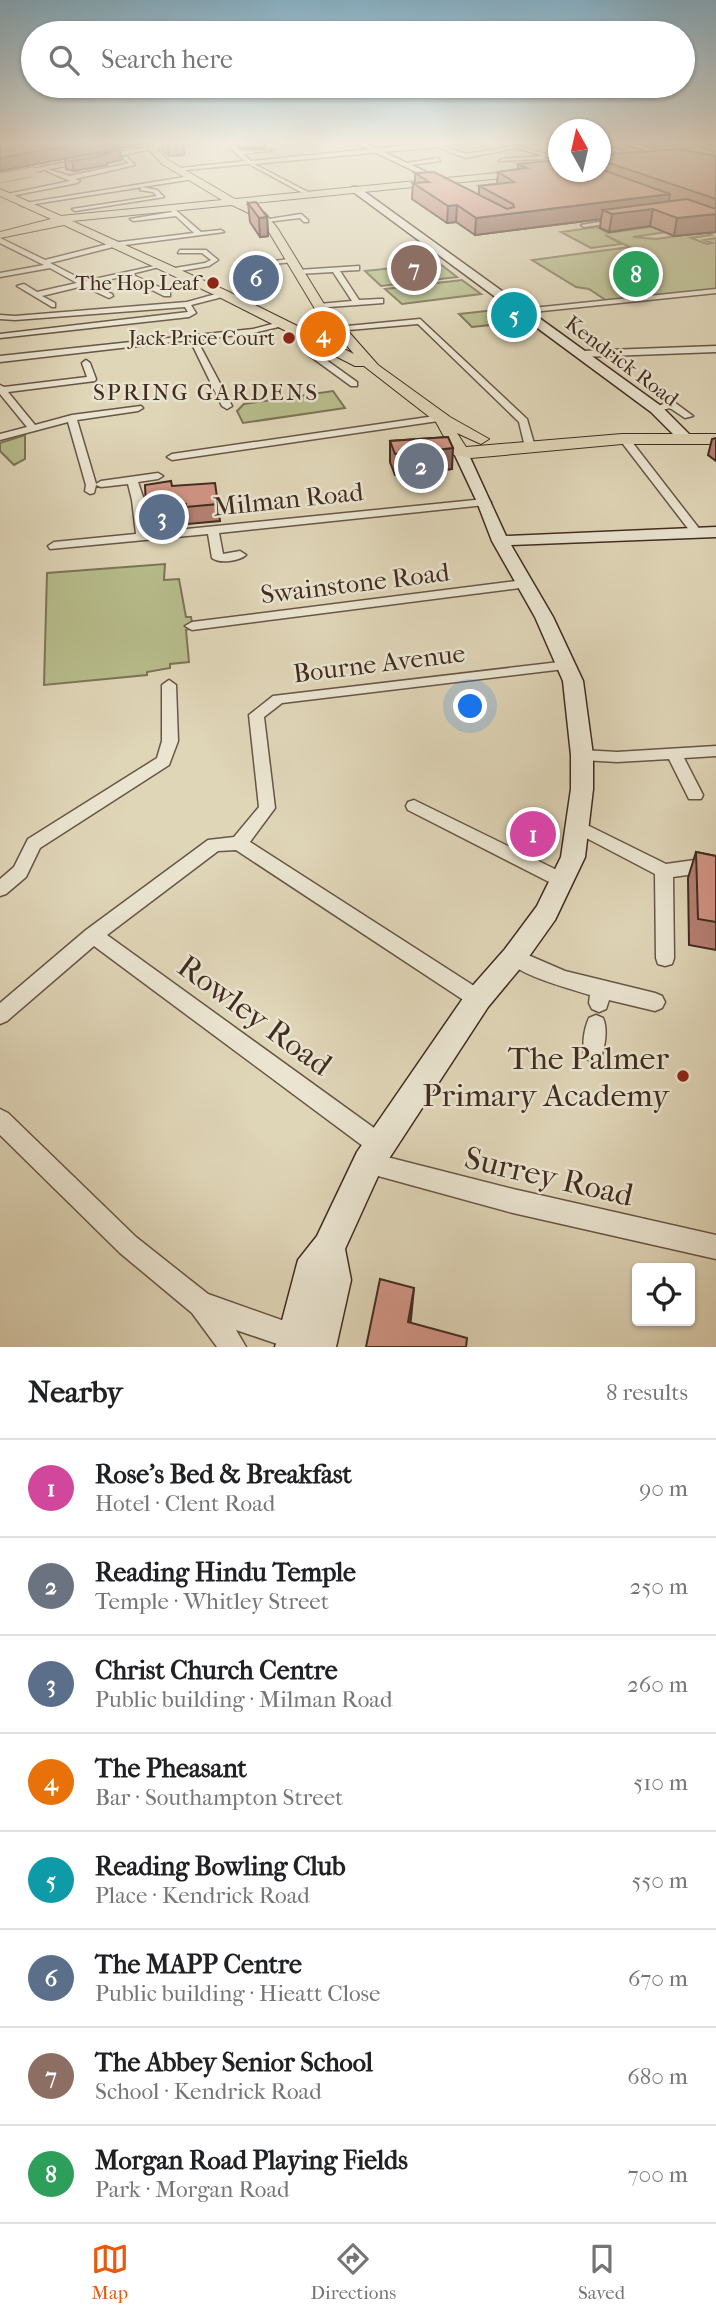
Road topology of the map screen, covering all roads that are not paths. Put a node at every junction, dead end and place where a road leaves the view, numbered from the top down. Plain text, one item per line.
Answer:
1 (29, 203) edge
2 (116, 203) edge
3 (234, 203) edge
4 (240, 203) edge
5 (379, 203) edge
6 (22, 204) joint
7 (108, 204) joint
8 (75, 209) dead end
9 (176, 213) junction
10 (90, 217) joint
11 (133, 219) dead end
12 (632, 219) edge
13 (63, 220) junction
14 (266, 220) junction
15 (306, 221) dead end
16 (212, 223) dead end
17 (584, 225) dead end
18 (221, 232) junction
19 (199, 234) junction
20 (0, 238) edge
21 (229, 240) dead end
22 (113, 246) junction
23 (180, 252) dead end
24 (289, 261) junction
25 (49, 264) junction
26 (157, 266) junction
27 (262, 266) dead end
28 (356, 268) dead end
29 (335, 269) junction
30 (172, 271) junction
31 (298, 272) junction
32 (2, 274) edge
33 (127, 275) junction
34 (86, 284) junction
35 (716, 290) edge
36 (167, 294) dead end
37 (223, 294) junction
38 (35, 295) junction
39 (109, 296) dead end
40 (380, 301) dead end
41 (357, 303) junction
42 (187, 304) junction
43 (52, 305) dead end
44 (319, 306) junction
45 (523, 310) junction
46 (0, 317) edge
47 (284, 323) junction
48 (337, 329) junction
49 (0, 336) edge
50 (192, 337) junction
51 (325, 347) junction
52 (716, 348) edge
53 (582, 354) junction
54 (0, 359) edge
55 (86, 363) dead end
56 (373, 368) junction
57 (355, 384) dead end
58 (1, 389) edge
59 (227, 406) dead end
60 (138, 408) dead end
61 (656, 409) junction
62 (688, 416) dead end
63 (72, 418) junction
64 (443, 419) junction
65 (33, 428) junction
66 (0, 438) edge
67 (685, 438) junction
68 (716, 439) edge
69 (628, 444) dead end
70 (459, 447) junction
71 (485, 447) junction
72 (529, 447) junction
73 (172, 457) dead end
74 (470, 470) junction
75 (158, 476) dead end
76 (132, 480) junction
77 (100, 484) dead end
78 (90, 491) dead end
79 (485, 502) junction
80 (213, 529) junction
81 (716, 532) edge
82 (696, 533) junction
83 (142, 536) junction
84 (500, 541) junction
85 (54, 546) dead end
86 (240, 555) dead end
87 (524, 584) junction
88 (192, 626) dead end
89 (568, 665) junction
90 (169, 685) dead end
91 (716, 751) edge
92 (582, 755) junction
93 (675, 755) junction
94 (695, 795) dead end
95 (414, 806) dead end
96 (579, 827) junction
97 (239, 843) junction
98 (716, 864) edge
99 (664, 871) junction
100 (563, 881) junction
101 (0, 889) edge
102 (93, 935) junction
103 (514, 957) junction
104 (665, 958) dead end
105 (478, 999) junction
106 (655, 1002) dead end
107 (598, 1006) junction
108 (0, 1014) edge
109 (593, 1052) dead end
110 (0, 1120) edge
111 (374, 1154) junction
112 (716, 1247) edge
113 (201, 1304) junction
114 (306, 1343) edge
115 (233, 1347) edge

1 - 6 street
2 - 7 street
3 - 9 main road
4 - 14 main road
5 - 45 street, Kendrick Road
6 - 13 main road
7 - 8 street
9 - 10 main road
9 - 11 street
9 - 19 street
10 - 13 main road
12 - 17 street
13 - 20 main road
13 - 22 main road
14 - 15 street
14 - 24 main road
16 - 18 street
18 - 19 street
18 - 21 street
19 - 22 street
20 - 25 street
22 - 25 street
22 - 26 main road
23 - 30 street
24 - 27 street
24 - 31 main road
25 - 32 street
25 - 34 street
26 - 30 main road
26 - 33 street
28 - 29 street
29 - 31 street
29 - 41 street
30 - 37 main road
31 - 44 main road
32 - 38 street
33 - 34 street
33 - 36 street
34 - 38 street
34 - 39 street
35 - 45 street
37 - 42 street
37 - 47 main road
38 - 43 street
40 - 41 street
41 - 44 street
42 - 46 street
42 - 49 street
44 - 48 main road
45 - 53 street, Kendrick Road
47 - 50 street
47 - 51 main road
48 - 56 main road
48 - 72 street
50 - 54 street
50 - 59 street
51 - 56 main road
51 - 57 street
52 - 53 street
53 - 61 street, Kendrick Road
55 - 58 street
56 - 64 main road
58 - 65 street
60 - 63 street
61 - 62 street
61 - 67 street, Kendrick Road
63 - 65 street
63 - 78 street
64 - 70 main road
64 - 71 main road
64 - 73 street
65 - 66 street
67 - 68 main road
67 - 72 main road
69 - 82 street
70 - 71 main road
70 - 74 street
71 - 72 main road
71 - 74 main road
74 - 79 street
75 - 76 street
76 - 77 street
76 - 83 street
79 - 80 street, Milman Road
79 - 84 main road
80 - 83 street, Milman Road
80 - 86 street
81 - 82 street
82 - 84 street
83 - 85 street, Milman Road
84 - 87 main road
87 - 88 street, Swainstone Road
87 - 89 street
89 - 92 street
89 - 97 street, Bourne Avenue
90 - 101 street
91 - 93 street
92 - 93 street
92 - 96 street
93 - 94 street
95 - 100 street
96 - 99 street
96 - 100 street
97 - 102 street
97 - 105 street
98 - 99 street
99 - 104 street
100 - 103 street
102 - 108 street
102 - 111 street, Rowley Road
103 - 105 street
103 - 107 street
105 - 111 street
106 - 107 street
107 - 109 street
110 - 113 street
111 - 112 street, Surrey Road
111 - 114 street
113 - 114 street
113 - 115 street

